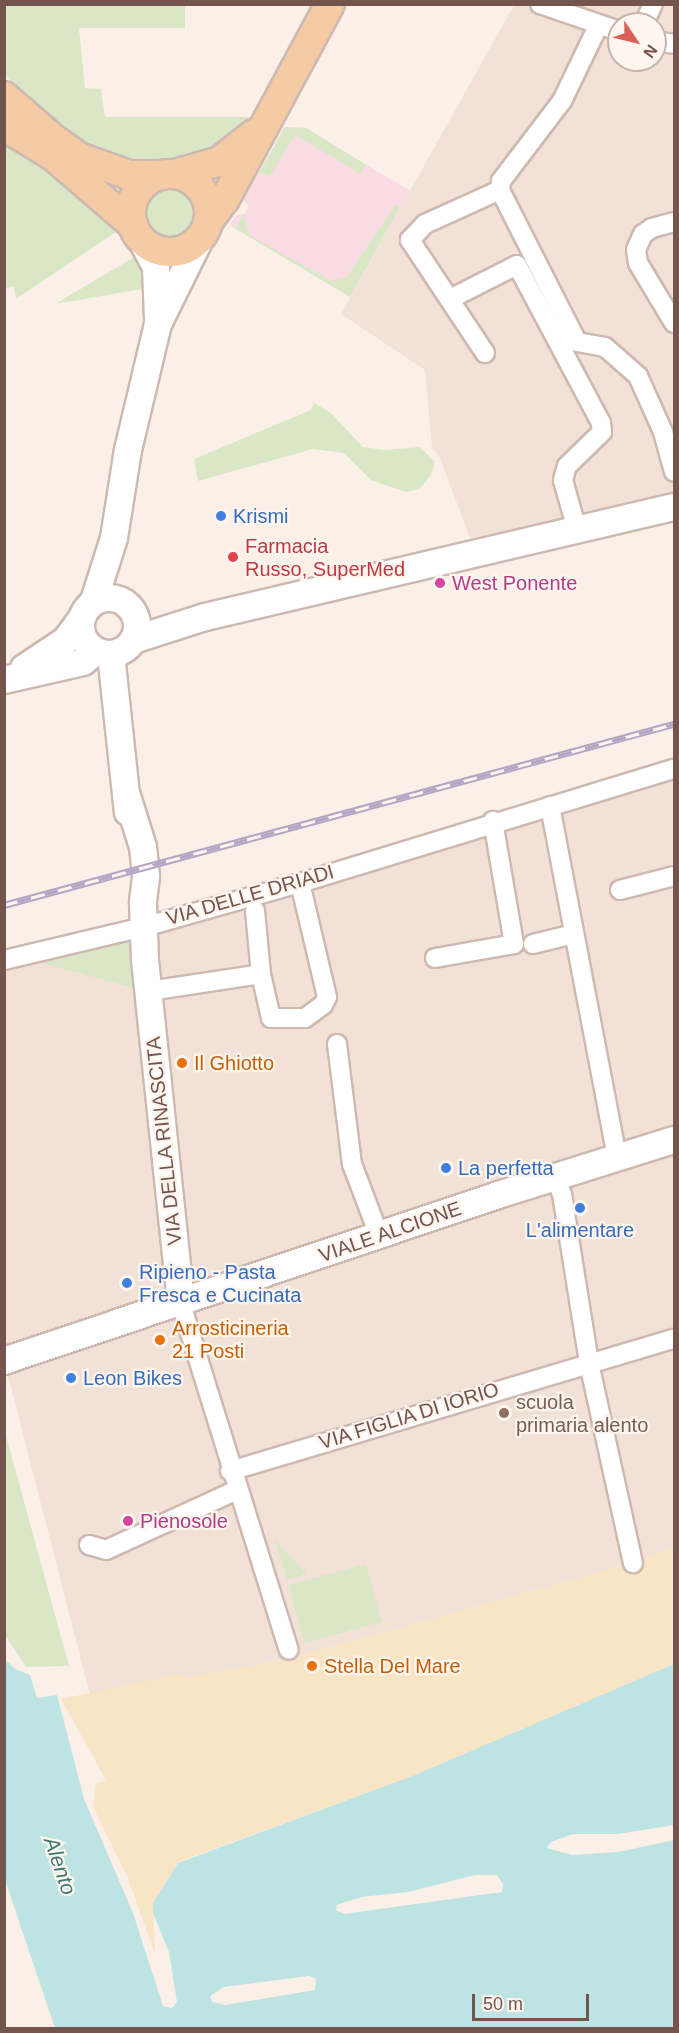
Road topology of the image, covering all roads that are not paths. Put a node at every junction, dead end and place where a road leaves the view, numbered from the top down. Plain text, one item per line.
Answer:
1 (330, 4) edge
2 (540, 4) edge
3 (598, 24) junction
4 (607, 27) edge
5 (4, 96) edge
6 (268, 120) junction
7 (4, 126) edge
8 (167, 175) junction
9 (500, 190) junction
10 (675, 222) edge
11 (204, 231) junction
12 (137, 232) junction
13 (450, 299) junction
14 (675, 323) edge
15 (158, 324) junction
16 (485, 353) dead end
17 (675, 472) edge
18 (675, 507) edge
19 (577, 530) junction
20 (112, 544) junction
21 (124, 602) junction
22 (87, 611) junction
23 (205, 617) junction
24 (133, 640) junction
25 (103, 653) junction
26 (5, 680) edge
27 (675, 769) edge
28 (550, 806) junction
29 (493, 821) junction
30 (675, 876) edge
31 (300, 883) junction
32 (620, 890) dead end
33 (255, 911) dead end
34 (143, 915) junction
35 (574, 934) junction
36 (534, 944) dead end
37 (435, 958) dead end
38 (4, 960) edge
39 (261, 974) junction
40 (148, 991) junction
41 (337, 1044) dead end
42 (675, 1140) edge
43 (616, 1156) junction
44 (555, 1176) junction
45 (379, 1235) junction
46 (181, 1304) junction
47 (675, 1339) edge
48 (4, 1361) edge
49 (589, 1363) junction
50 (230, 1471) junction
51 (237, 1491) junction
52 (89, 1545) dead end
53 (633, 1563) dead end
54 (289, 1650) dead end

1 - 6 main road
2 - 3 street
3 - 4 street
3 - 9 street
5 - 8 main road
6 - 8 main road
6 - 11 main road
7 - 12 main road
8 - 11 main road
8 - 12 main road
9 - 13 street
9 - 17 street
10 - 14 street
11 - 12 main road
11 - 15 main road
12 - 15 main road
13 - 16 street
13 - 19 street
15 - 20 main road
18 - 19 main road
19 - 23 main road
20 - 21 main road
20 - 22 main road
21 - 22 main road
21 - 23 main road
21 - 24 main road
22 - 25 main road
22 - 26 main road
23 - 24 main road
24 - 25 main road
25 - 26 main road
25 - 34 main road, VIA DELLA RINASCITA
27 - 28 street, VIA DELLE DRIADI
28 - 29 street, VIA DELLE DRIADI
28 - 35 street
29 - 31 street, VIA DELLE DRIADI
29 - 37 street
30 - 32 street
31 - 34 street, VIA DELLE DRIADI
31 - 39 street
33 - 39 street
34 - 38 street, VIA DELLE DRIADI
34 - 40 main road, VIA DELLA RINASCITA
35 - 36 street
35 - 43 street
39 - 40 street
40 - 46 main road, VIA DELLA RINASCITA
41 - 45 street
42 - 43 main road, VIALE ALCIONE
43 - 44 main road, VIALE ALCIONE
44 - 45 main road, VIALE ALCIONE
44 - 49 street
45 - 46 main road, VIALE ALCIONE
46 - 48 main road, VIALE ALCIONE
46 - 50 street, VIA DELLA RINASCITA
47 - 49 street, VIA FIGLIA DI IORIO
49 - 50 street, VIA FIGLIA DI IORIO
49 - 53 street
50 - 51 street, VIA DELLA RINASCITA
51 - 52 street
51 - 54 street, VIA DELLA RINASCITA

